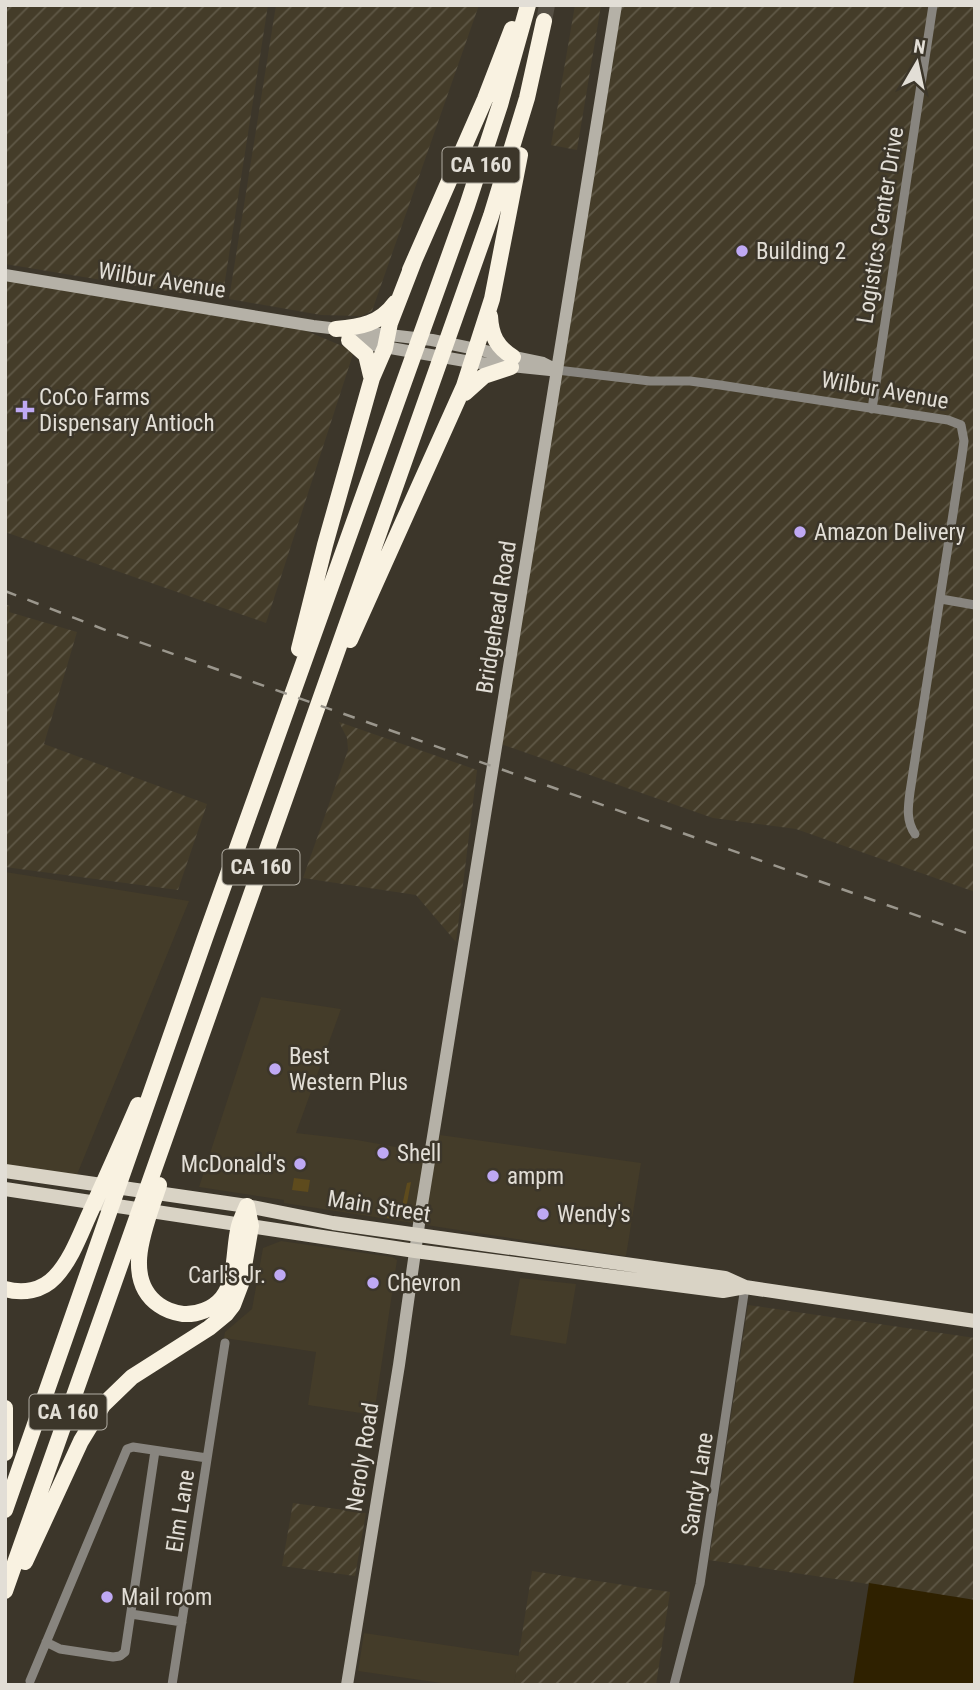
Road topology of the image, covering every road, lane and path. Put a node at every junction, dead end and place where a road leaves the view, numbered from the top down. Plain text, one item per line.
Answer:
1 (520, 5) edge
2 (528, 5) edge
3 (616, 5) edge
4 (933, 5) edge
5 (544, 21) tunnel mouth
6 (527, 98) junction
7 (414, 261) junction
8 (5, 275) edge
9 (492, 299) junction
10 (313, 326) junction
11 (336, 329) junction
12 (349, 340) junction
13 (386, 341) junction
14 (473, 355) junction
15 (512, 362) junction
16 (557, 370) junction
17 (372, 378) junction
18 (457, 403) junction
19 (872, 409) junction
20 (941, 599) junction
21 (975, 605) edge
22 (304, 650) junction
23 (338, 658) junction
24 (915, 834) dead end
25 (120, 1164) junction
26 (5, 1171) edge
27 (5, 1189) edge
28 (247, 1206) junction
29 (245, 1225) junction
30 (418, 1235) junction
31 (137, 1237) junction
32 (415, 1251) junction
33 (745, 1287) junction
34 (5, 1289) edge
35 (975, 1321) edge
36 (225, 1343) dead end
37 (5, 1408) edge
38 (155, 1451) junction
39 (5, 1453) edge
40 (207, 1458) junction
41 (5, 1510) edge
42 (5, 1591) edge
43 (5, 1605) edge
44 (131, 1614) junction
45 (181, 1622) junction
46 (46, 1643) junction
47 (30, 1681) dead end
48 (172, 1685) edge
49 (347, 1685) edge
50 (674, 1685) edge

1 - 7 highway
2 - 22 highway, CA 160
3 - 16 street, Bridgehead Road
4 - 19 street, Logistics Center Drive
5 - 6 highway, CA 160
6 - 9 highway
6 - 23 highway, CA 160
7 - 11 highway
7 - 13 highway
8 - 10 street, Wilbur Avenue
9 - 14 highway
9 - 15 highway
10 - 11 street, Wilbur Avenue
10 - 12 street, Wilbur Avenue
11 - 13 street, Wilbur Avenue
12 - 13 street, Wilbur Avenue
12 - 17 highway
13 - 14 street, Wilbur Avenue
13 - 17 highway
14 - 15 street, Wilbur Avenue
14 - 18 highway
15 - 16 street, Wilbur Avenue
15 - 18 highway
16 - 19 street, Wilbur Avenue
16 - 30 street, Bridgehead Road
17 - 22 highway
18 - 23 highway
19 - 20 street, Wilbur Avenue
20 - 21 street
20 - 24 street, Wilbur Avenue
22 - 25 highway, CA 160
23 - 31 highway, CA 160
25 - 34 highway
25 - 41 highway, CA 160
26 - 28 main road, Main Street
27 - 29 main road, Main Street
28 - 29 highway
28 - 30 main road, Main Street
29 - 31 highway
29 - 32 main road, Main Street
29 - 43 highway
30 - 32 street, Neroly Road
30 - 33 main road, Main Street
31 - 42 highway, CA 160
32 - 33 main road, Main Street
32 - 49 street, Neroly Road
33 - 35 main road, Main Street
33 - 50 street, Sandy Lane
36 - 40 street, Elm Lane
37 - 39 highway
38 - 40 street
38 - 44 street
38 - 46 street
40 - 45 street, Elm Lane
44 - 45 street
44 - 46 street
45 - 48 street, Elm Lane
46 - 47 street

